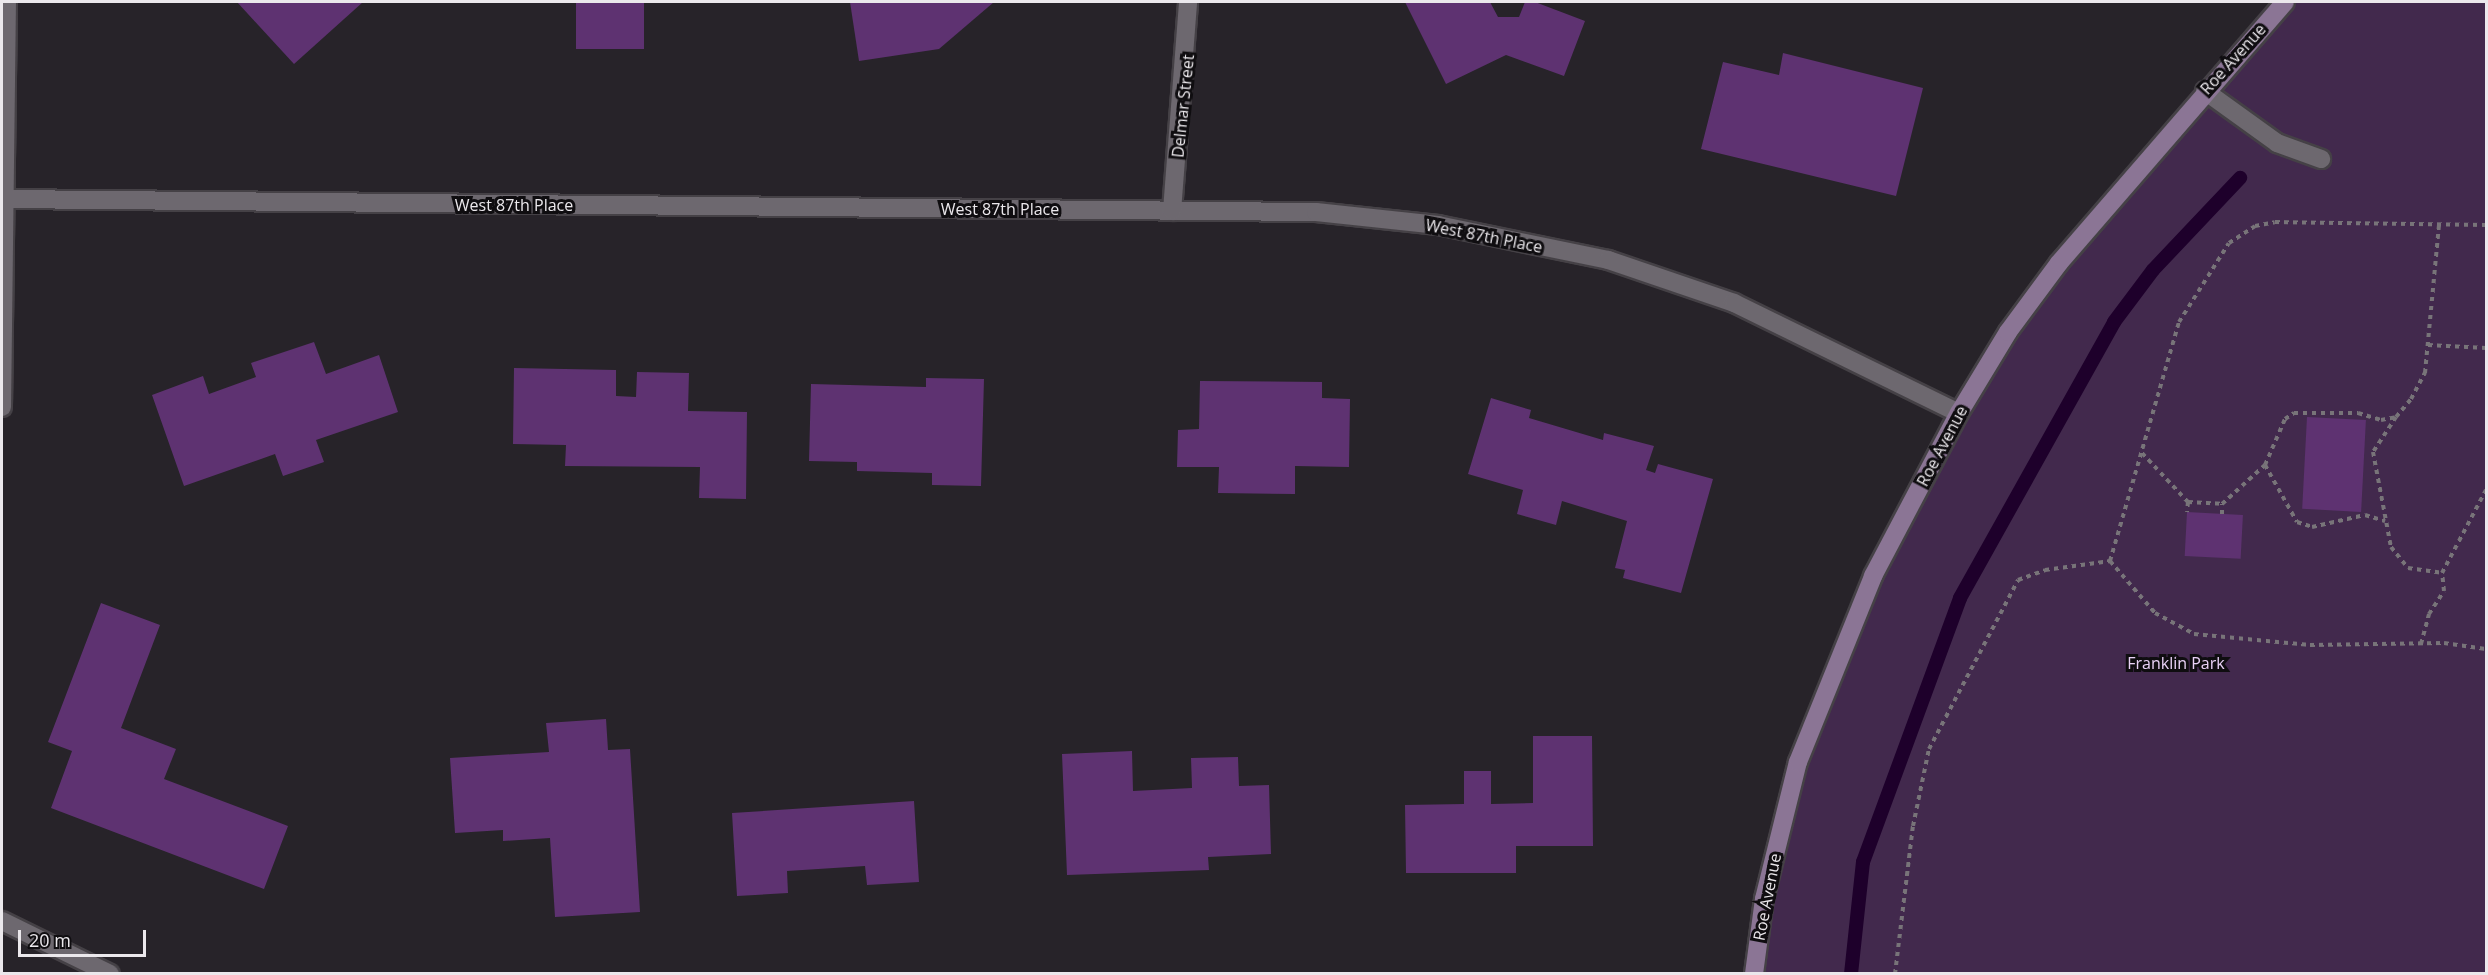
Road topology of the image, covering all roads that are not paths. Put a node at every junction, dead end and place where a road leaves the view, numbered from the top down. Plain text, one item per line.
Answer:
1 (7, 2) edge
2 (1188, 2) edge
3 (2285, 2) edge
4 (2205, 91) junction
5 (2321, 159) dead end
6 (4, 200) junction
7 (1172, 211) junction
8 (2, 407) edge
9 (1959, 413) junction
10 (2, 921) edge
11 (110, 974) edge
12 (1754, 974) edge

1 - 6 street
2 - 7 street, Delmar Street
3 - 4 main road, Roe Avenue
4 - 5 street
4 - 9 main road, Roe Avenue
6 - 7 street, West 87th Place
6 - 8 street
7 - 9 street, West 87th Place
9 - 12 main road, Roe Avenue
10 - 11 street

